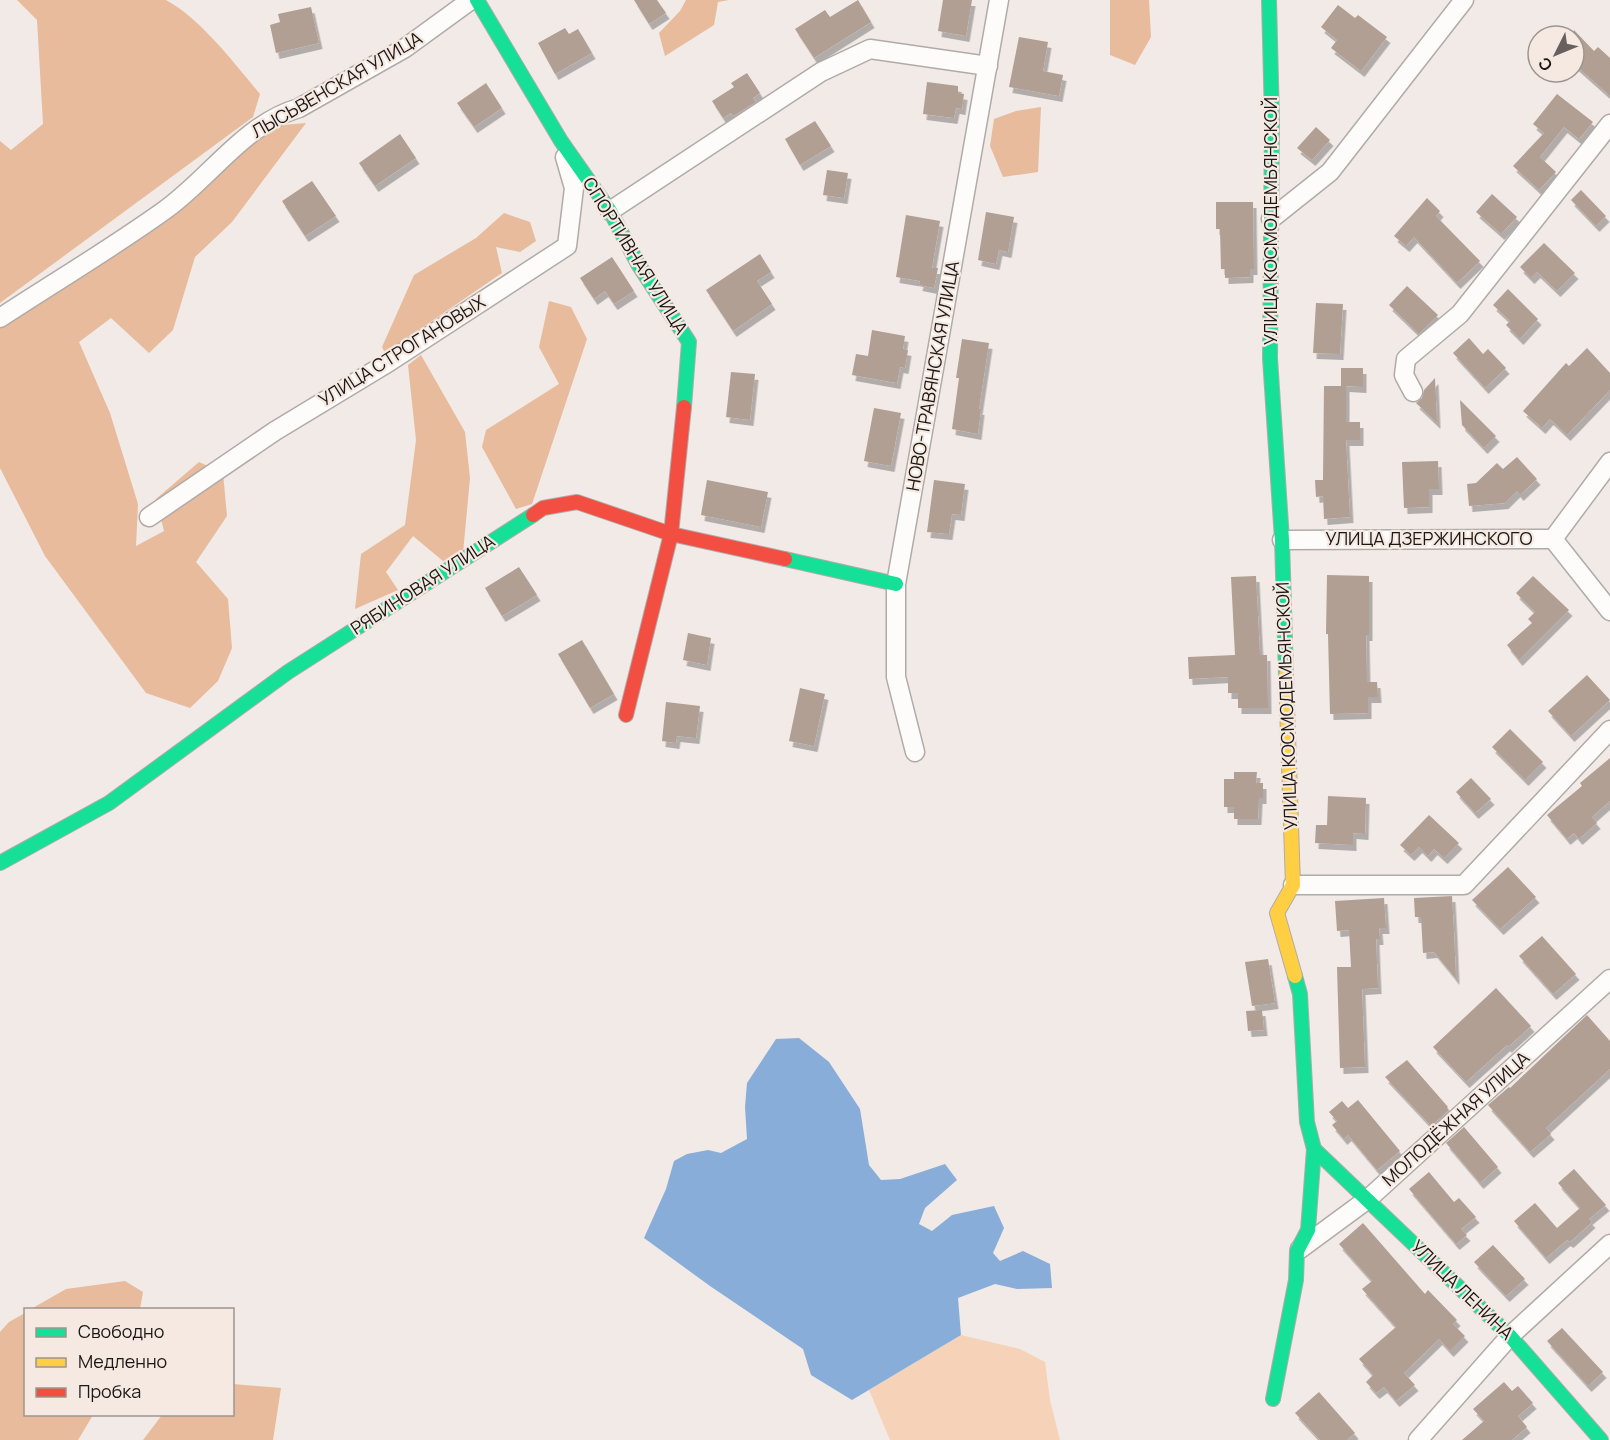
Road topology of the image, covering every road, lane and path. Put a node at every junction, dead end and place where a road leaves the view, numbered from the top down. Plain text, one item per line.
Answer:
1 (471, 0) edge
2 (477, 0) edge
3 (999, 0) edge
4 (1269, 0) edge
5 (1464, 0) edge
6 (988, 66) junction
7 (1610, 124) edge
8 (561, 141) junction
9 (610, 212) junction
10 (1271, 219) junction
11 (0, 318) edge
12 (1413, 392) dead end
13 (1610, 462) edge
14 (148, 517) dead end
15 (670, 534) junction
16 (1553, 539) junction
17 (1282, 540) junction
18 (896, 584) junction
19 (1610, 611) edge
20 (626, 715) dead end
21 (1610, 730) edge
22 (915, 752) dead end
23 (0, 863) edge
24 (1293, 885) junction
25 (1610, 979) edge
26 (1314, 1149) junction
27 (1368, 1199) junction
28 (1610, 1244) edge
29 (1296, 1251) junction
30 (1510, 1336) junction
31 (1273, 1399) dead end
32 (1418, 1440) edge
33 (1601, 1440) edge

1 - 11 street, ЛЫСЬВЕНСКАЯ УЛИЦА
2 - 8 street, СПОРТИВНАЯ УЛИЦА
3 - 6 street, НОВО-ТРАВЯНСКАЯ УЛИЦА
4 - 10 street, УЛИЦА КОСМОДЕМЬЯНСКОЙ
5 - 10 street
6 - 9 street
6 - 18 street, НОВО-ТРАВЯНСКАЯ УЛИЦА
7 - 12 street
8 - 9 street, СПОРТИВНАЯ УЛИЦА
8 - 14 street, УЛИЦА СТРОГАНОВЫХ
9 - 15 street, СПОРТИВНАЯ УЛИЦА
10 - 17 street, УЛИЦА КОСМОДЕМЬЯНСКОЙ
13 - 16 street, УЛИЦА ДЗЕРЖИНСКОГО
15 - 18 street, РЯБИНОВАЯ УЛИЦА
15 - 20 street, СПОРТИВНАЯ УЛИЦА
15 - 23 street, РЯБИНОВАЯ УЛИЦА
16 - 17 street, УЛИЦА ДЗЕРЖИНСКОГО
16 - 19 street
17 - 24 street, УЛИЦА КОСМОДЕМЬЯНСКОЙ
18 - 22 street, НОВО-ТРАВЯНСКАЯ УЛИЦА
21 - 24 street
24 - 26 street
25 - 27 street, МОЛОДЁЖНАЯ УЛИЦА
26 - 27 street, УЛИЦА ЛЕНИНА
26 - 29 street
27 - 29 street, МОЛОДЁЖНАЯ УЛИЦА
27 - 30 street, УЛИЦА ЛЕНИНА
28 - 30 street
29 - 31 street
30 - 32 street
30 - 33 street, УЛИЦА ЛЕНИНА

